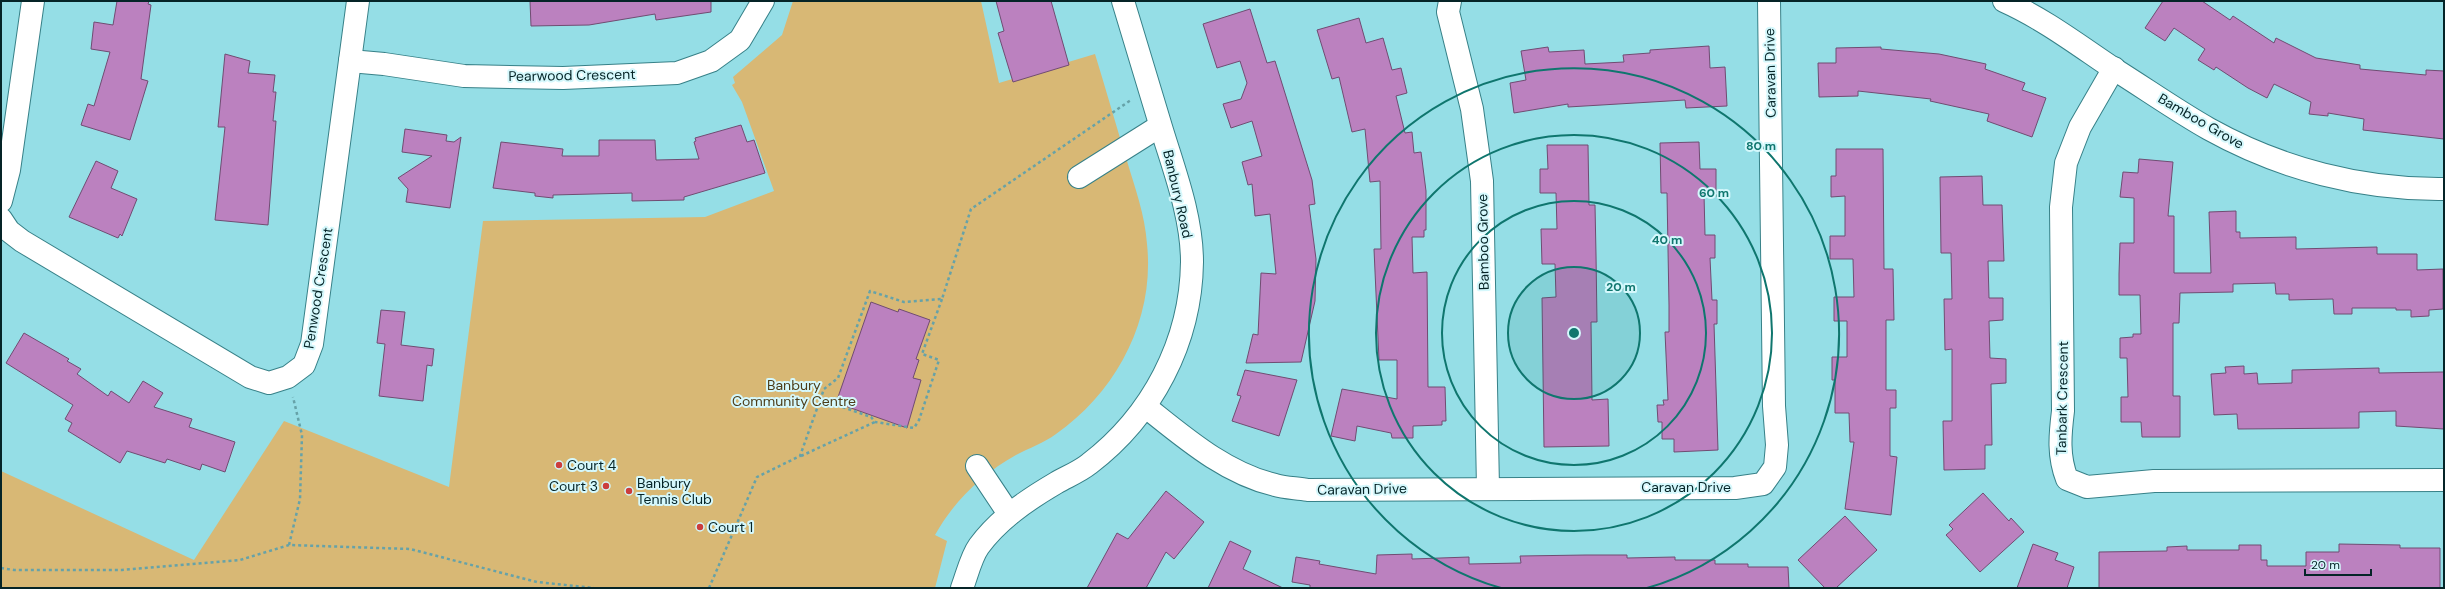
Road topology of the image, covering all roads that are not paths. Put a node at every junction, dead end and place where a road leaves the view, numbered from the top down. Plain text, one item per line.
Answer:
1 (33, 1) edge
2 (358, 1) edge
3 (763, 1) edge
4 (1123, 1) edge
5 (1450, 1) edge
6 (1769, 1) edge
7 (2004, 1) edge
8 (350, 61) junction
9 (2114, 68) junction
10 (1160, 126) junction
11 (1079, 177) dead end
12 (2444, 189) edge
13 (1, 201) edge
14 (1, 220) edge
15 (1146, 407) junction
16 (977, 466) dead end
17 (2444, 480) edge
18 (1488, 488) junction
19 (1009, 514) junction
20 (962, 588) edge

1 - 13 street
2 - 8 street, Penwood Crescent
3 - 8 street, Pearwood Crescent
4 - 10 street, Banbury Road
5 - 18 street, Bamboo Grove
6 - 18 street, Caravan Drive
7 - 9 street, Bamboo Grove
8 - 14 street, Penwood Crescent
9 - 12 street, Bamboo Grove
9 - 17 street, Tanbark Crescent
10 - 11 street
10 - 15 street, Banbury Road
15 - 18 street, Caravan Drive
15 - 19 street, Banbury Road
16 - 19 street
19 - 20 street, Banbury Road

